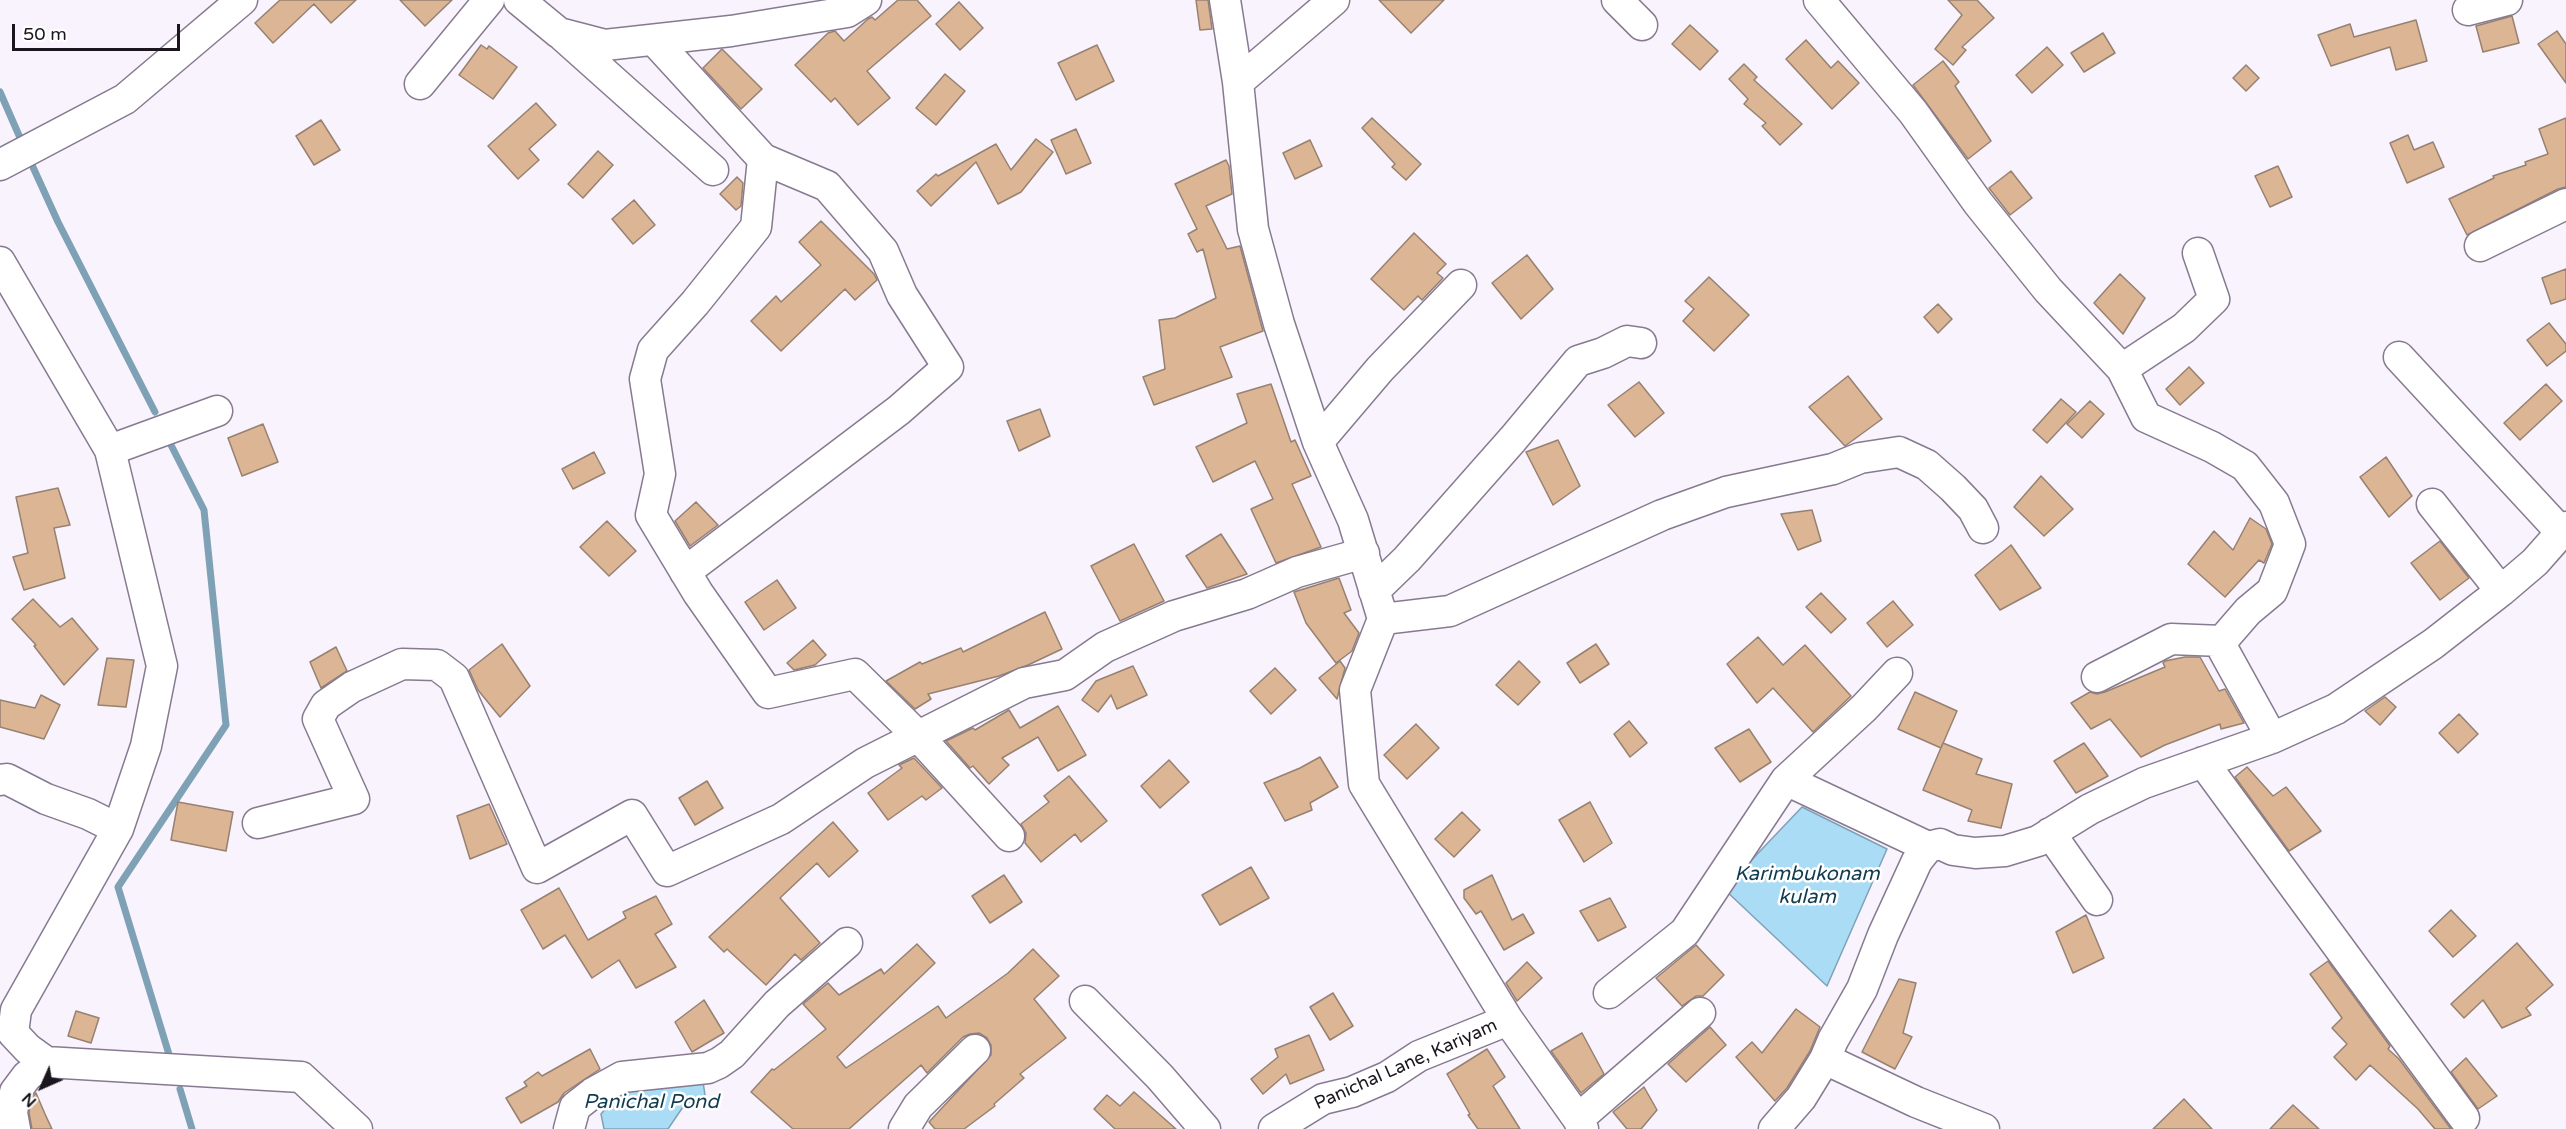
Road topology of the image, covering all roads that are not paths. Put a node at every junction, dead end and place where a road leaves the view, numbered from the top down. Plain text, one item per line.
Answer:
1 (242, 0) edge
2 (489, 0) edge
3 (519, 0) edge
4 (866, 0) edge
5 (1225, 0) edge
6 (1334, 0) edge
7 (1617, 0) edge
8 (1820, 0) edge
9 (2507, 0) edge
10 (2468, 10) dead end
11 (1642, 25) dead end
12 (559, 33) junction
13 (654, 40) junction
14 (1238, 82) junction
15 (420, 84) dead end
16 (763, 159) junction
17 (0, 165) edge
18 (713, 170) dead end
19 (2566, 204) edge
20 (2480, 246) dead end
21 (2198, 253) dead end
22 (0, 262) edge
23 (1461, 285) dead end
24 (1641, 344) dead end
25 (2399, 357) dead end
26 (2122, 369) junction
27 (217, 411) dead end
28 (1318, 442) junction
29 (110, 450) junction
30 (2432, 504) dead end
31 (1983, 528) dead end
32 (2564, 529) edge
33 (1364, 554) junction
34 (685, 572) junction
35 (2501, 591) junction
36 (1378, 605) junction
37 (2222, 641) junction
38 (1897, 673) dead end
39 (2097, 677) dead end
40 (918, 736) junction
41 (2272, 738) junction
42 (2203, 762) junction
43 (0, 780) edge
44 (1786, 780) junction
45 (258, 824) dead end
46 (118, 829) junction
47 (2050, 833) junction
48 (1009, 836) dead end
49 (1928, 847) junction
50 (2097, 900) dead end
51 (847, 943) dead end
52 (1609, 993) dead end
53 (1085, 1000) dead end
54 (1700, 1013) dead end
55 (1508, 1020) junction
56 (7, 1034) edge
57 (975, 1050) dead end
58 (1825, 1059) junction
59 (46, 1062) junction
60 (2464, 1118) dead end
61 (1580, 1124) edge
62 (15, 1129) edge
63 (357, 1129) edge
64 (569, 1129) edge
65 (904, 1129) edge
66 (1205, 1129) edge
67 (1274, 1129) edge
68 (1774, 1129) edge
69 (1984, 1129) edge

1 - 17 street
2 - 15 street
3 - 12 street
4 - 13 street
5 - 14 street
6 - 14 street
7 - 11 street
8 - 26 street
9 - 10 street
12 - 13 street
12 - 18 street
13 - 16 street
14 - 28 street
16 - 34 street
16 - 34 street
19 - 20 street
21 - 26 street
22 - 29 street
23 - 28 street
24 - 36 street
25 - 32 street
26 - 37 street
27 - 29 street
28 - 33 street
29 - 46 street
30 - 35 street
31 - 36 street
32 - 35 street
33 - 36 street
33 - 40 street
34 - 40 street
35 - 41 street
36 - 55 street
37 - 39 street
37 - 41 street
38 - 44 street
40 - 45 street
40 - 48 street
41 - 42 street
42 - 47 street
42 - 60 street
43 - 46 street
44 - 49 street
44 - 52 street
46 - 56 street
47 - 49 street
47 - 50 street
49 - 58 street
51 - 64 street
53 - 66 street
54 - 61 street
55 - 61 street
55 - 67 street, Panichal Lane, Kariyam
56 - 59 street
57 - 65 street
58 - 68 street
58 - 69 street
59 - 62 street
59 - 63 street

